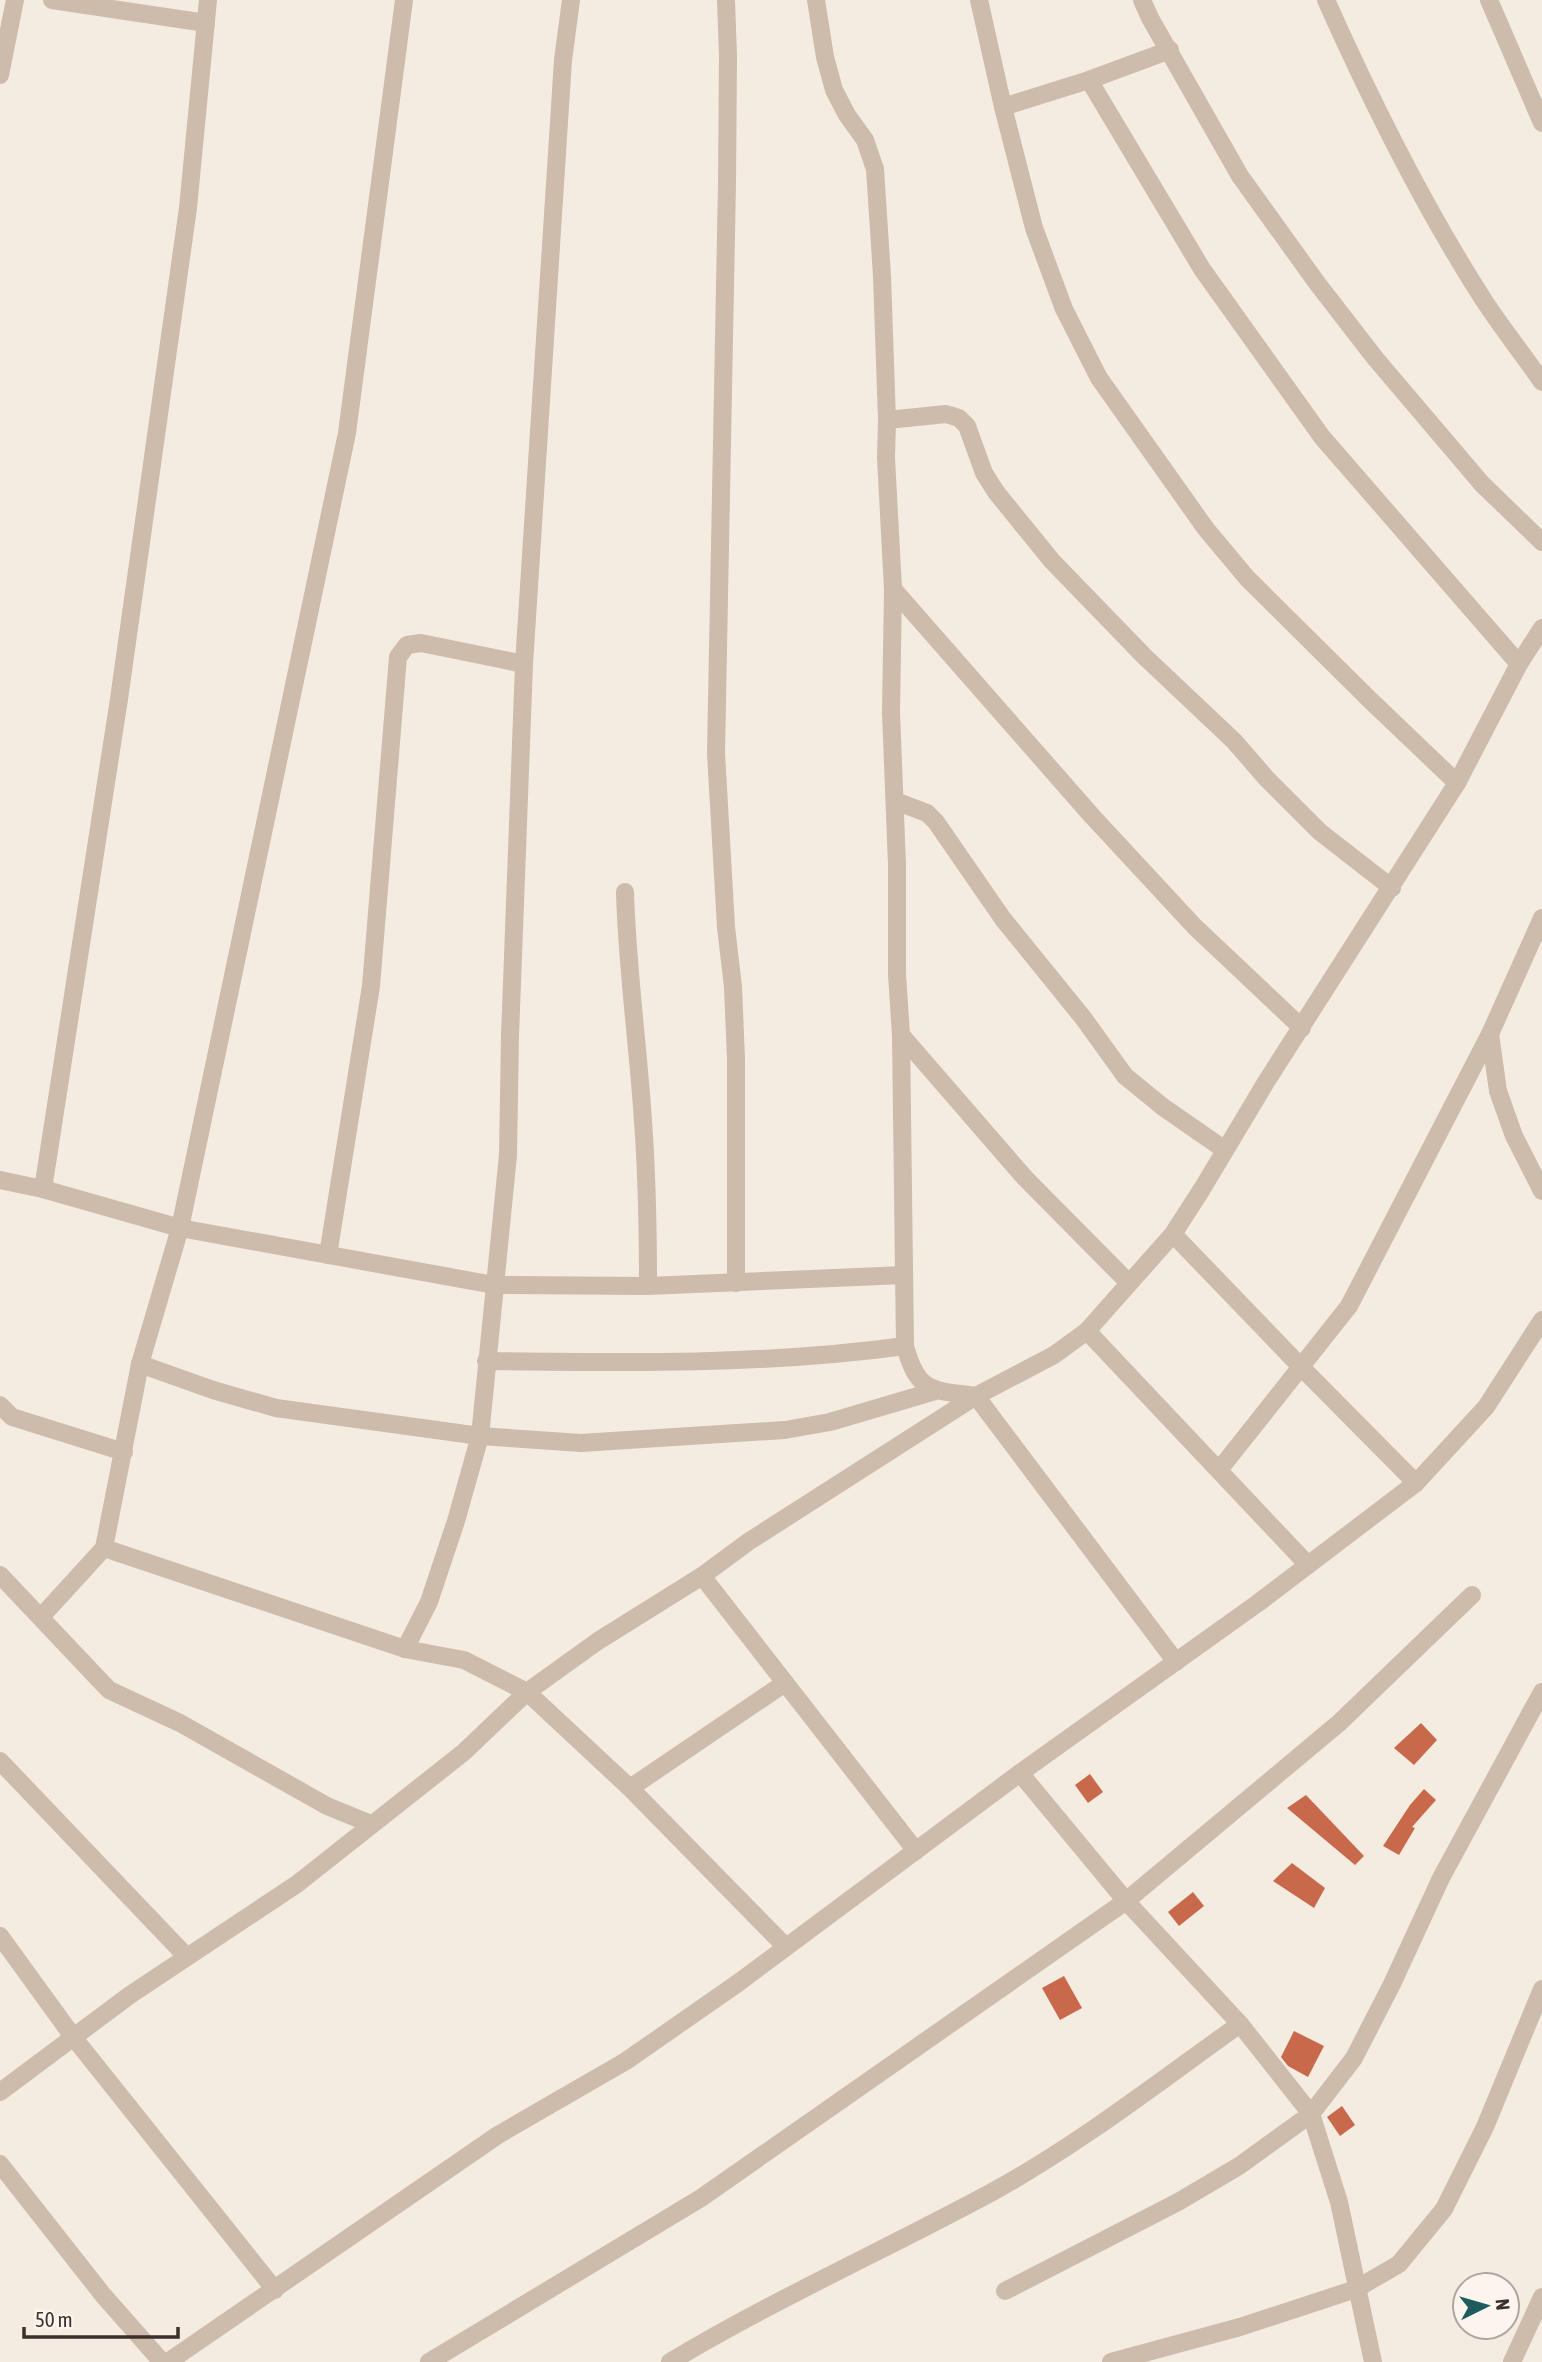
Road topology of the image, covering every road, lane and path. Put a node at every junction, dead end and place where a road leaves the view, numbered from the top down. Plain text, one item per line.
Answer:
1 (15, 0) edge
2 (52, 0) edge
3 (208, 0) edge
4 (404, 0) edge
5 (571, 0) edge
6 (726, 0) edge
7 (816, 0) edge
8 (979, 0) edge
9 (1142, 0) edge
10 (1326, 0) edge
11 (1489, 0) edge
12 (205, 23) junction
13 (1170, 50) junction
14 (0, 75) edge
15 (1089, 80) junction
16 (1003, 107) junction
17 (1542, 123) edge
18 (1542, 382) edge
19 (887, 420) junction
20 (1542, 542) edge
21 (893, 589) junction
22 (1542, 628) edge
23 (524, 664) junction
24 (1518, 664) junction
25 (1457, 783) junction
26 (895, 801) junction
27 (1392, 888) junction
28 (625, 892) dead end
29 (1542, 918) edge
30 (1302, 1028) junction
31 (1490, 1034) junction
32 (901, 1035) junction
33 (1225, 1150) junction
34 (0, 1180) edge
35 (43, 1189) junction
36 (1542, 1191) edge
37 (180, 1228) junction
38 (1173, 1234) junction
39 (328, 1255) junction
40 (904, 1275) junction
41 (1128, 1282) junction
42 (736, 1283) junction
43 (494, 1285) junction
44 (648, 1286) junction
45 (1542, 1320) edge
46 (1087, 1331) junction
47 (905, 1346) junction
48 (486, 1361) junction
49 (140, 1364) junction
50 (1302, 1368) junction
51 (935, 1391) junction
52 (976, 1396) junction
53 (0, 1405) edge
54 (480, 1436) junction
55 (124, 1452) junction
56 (1219, 1470) junction
57 (1416, 1483) junction
58 (104, 1548) junction
59 (1308, 1565) junction
60 (0, 1575) edge
61 (702, 1576) junction
62 (1472, 1595) dead end
63 (41, 1617) junction
64 (405, 1649) junction
65 (1176, 1662) junction
66 (785, 1683) junction
67 (527, 1692) junction
68 (1542, 1692) edge
69 (0, 1761) edge
70 (1020, 1773) junction
71 (631, 1788) junction
72 (371, 1824) junction
73 (916, 1851) junction
74 (1126, 1901) junction
75 (0, 1936) edge
76 (786, 1947) junction
77 (187, 1957) junction
78 (1542, 1989) edge
79 (1240, 2024) junction
80 (74, 2038) junction
81 (0, 2091) edge
82 (1311, 2114) junction
83 (0, 2164) edge
84 (1356, 2288) junction
85 (275, 2290) junction
86 (1005, 2291) dead end
87 (1542, 2297) edge
88 (162, 2362) edge
89 (168, 2362) edge
90 (429, 2362) edge
91 (670, 2362) edge
92 (1111, 2362) edge
93 (1373, 2362) edge
94 (1512, 2362) edge

1 - 14 street
2 - 12 street
3 - 12 street
4 - 37 street
5 - 23 street
6 - 42 street
7 - 19 street
8 - 16 street
9 - 13 street
10 - 18 street
11 - 17 street
12 - 35 street
13 - 15 street
13 - 20 street
15 - 16 street
15 - 24 street
16 - 25 street
19 - 21 street
19 - 27 street
21 - 26 street
21 - 30 street
22 - 24 street
23 - 39 street
23 - 43 street
24 - 25 street
25 - 27 street
26 - 32 street
26 - 33 street
27 - 30 street
28 - 44 street
29 - 31 street
30 - 33 street
31 - 36 street
31 - 50 street
32 - 40 street
32 - 41 street
33 - 38 street
34 - 35 street
35 - 37 street
37 - 39 street
37 - 49 street
38 - 41 street
38 - 50 street
39 - 43 street
40 - 42 street
40 - 47 street
41 - 46 street
42 - 44 street
43 - 44 street
43 - 48 street
45 - 57 street
46 - 52 street
46 - 56 street
47 - 48 street
47 - 51 street
48 - 54 street
49 - 54 street
49 - 55 street
50 - 56 street
50 - 57 street
51 - 52 street
51 - 54 street
52 - 61 street
52 - 65 street
53 - 55 street
54 - 64 street
55 - 58 street
56 - 59 street
57 - 59 street
58 - 63 street
58 - 64 street
59 - 65 street
60 - 63 street
61 - 66 street
61 - 67 street
62 - 74 street
63 - 72 street
64 - 67 street
65 - 70 street
66 - 71 street
66 - 73 street
67 - 71 street
67 - 72 street
68 - 82 street
69 - 77 street
70 - 73 street
70 - 74 street
71 - 76 street
72 - 77 street
73 - 76 street
74 - 79 street
74 - 90 street
75 - 80 street
76 - 85 street
77 - 80 street
78 - 84 street
79 - 82 street
79 - 91 street
80 - 81 street
80 - 85 street
82 - 84 street
82 - 86 street
83 - 88 street
84 - 92 street
84 - 93 street
85 - 89 street
87 - 94 street

